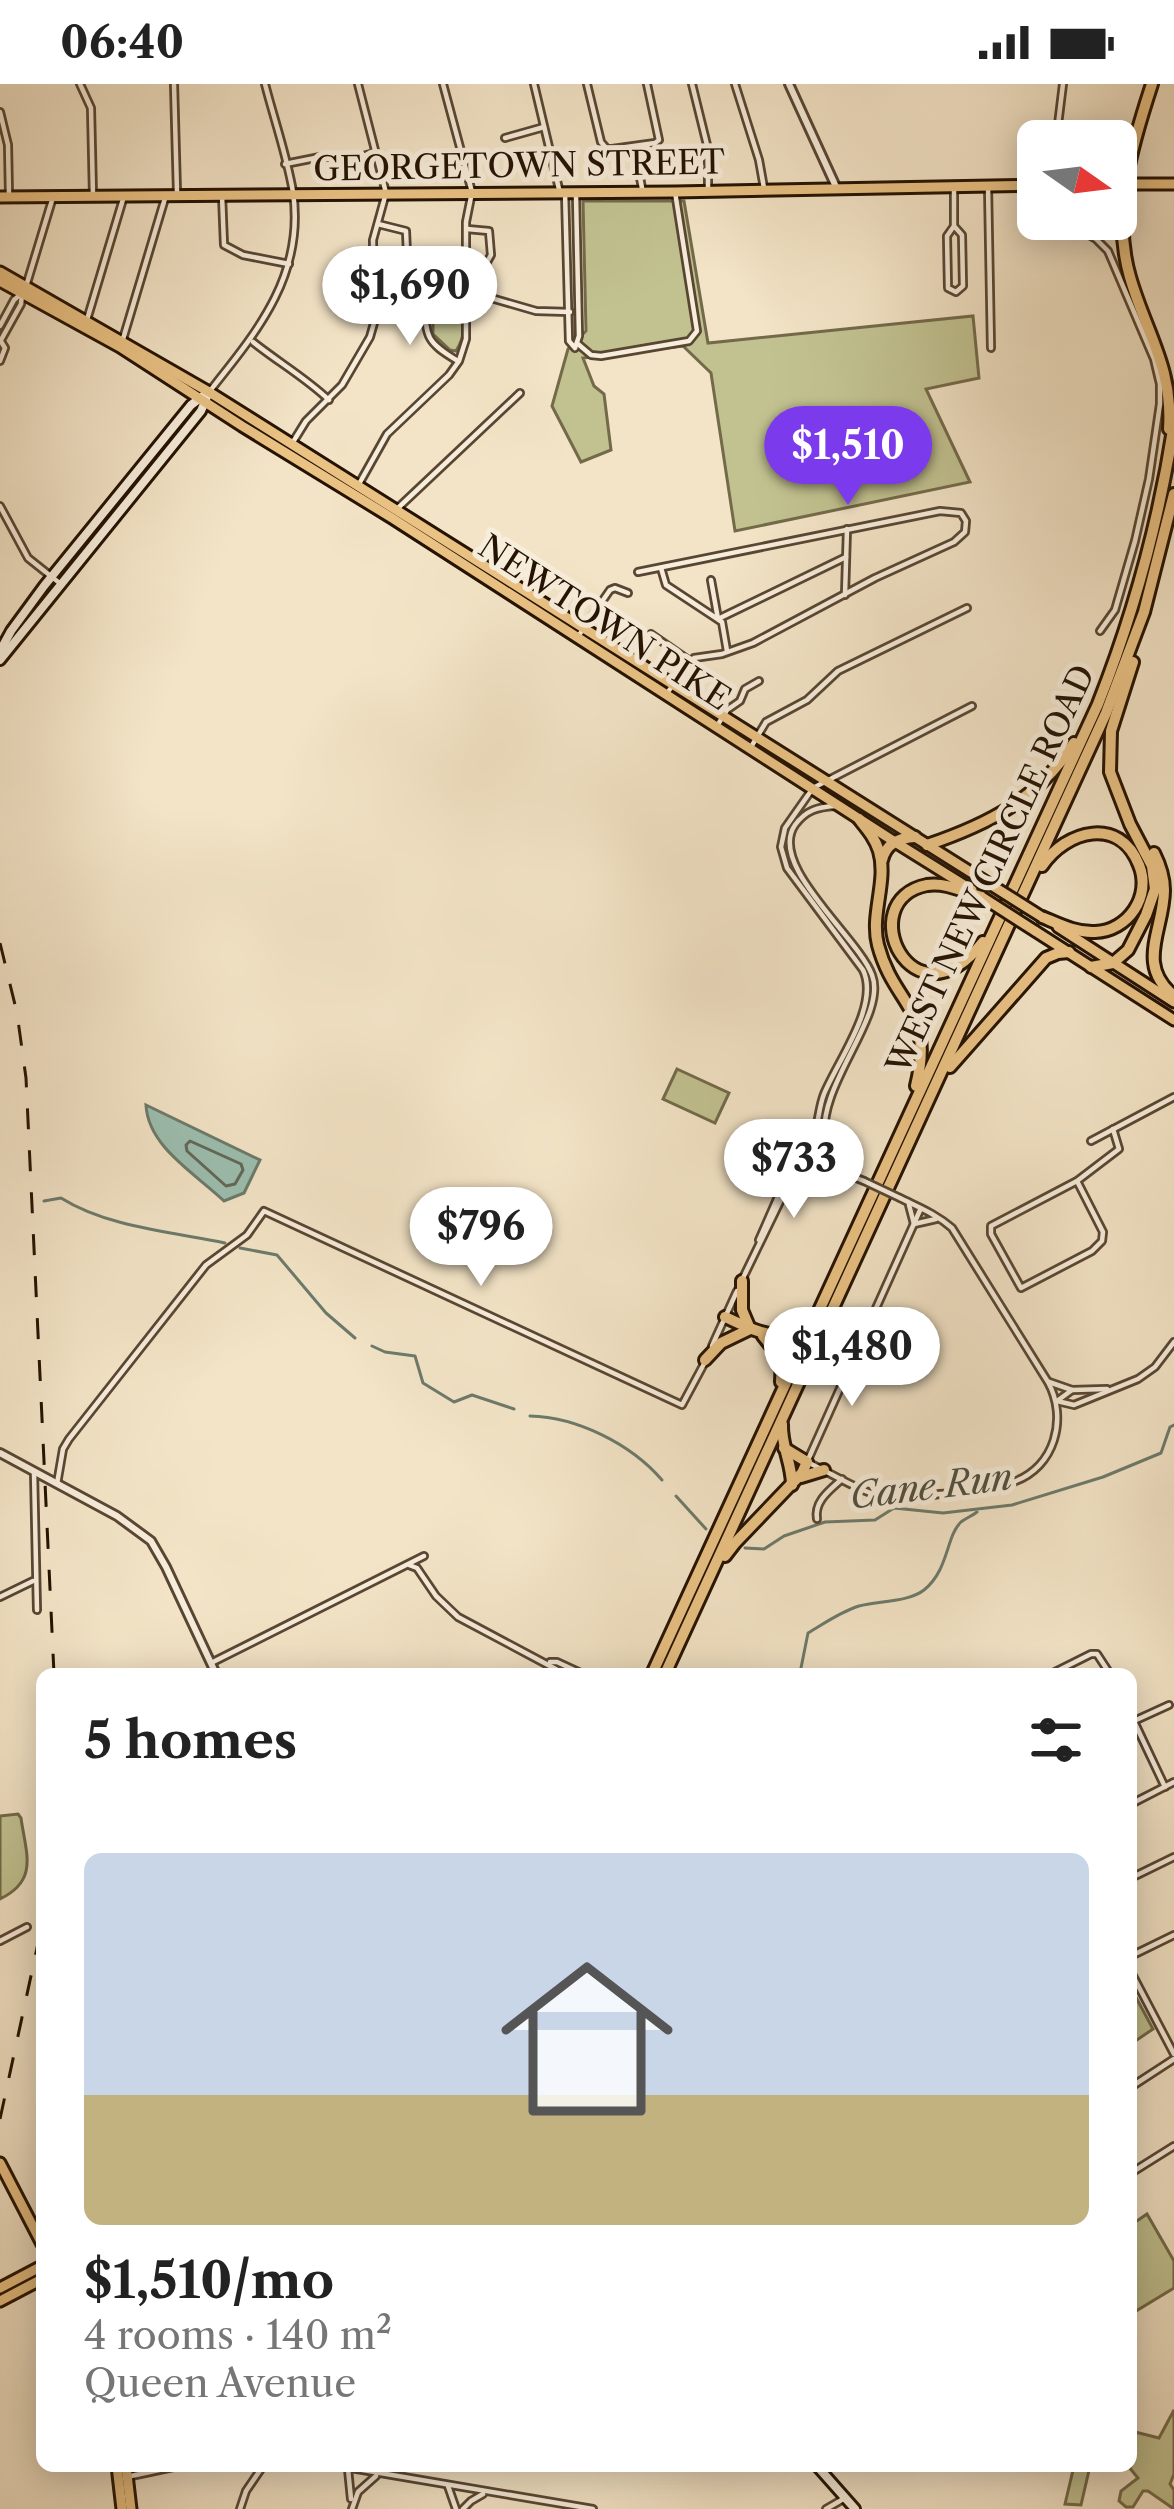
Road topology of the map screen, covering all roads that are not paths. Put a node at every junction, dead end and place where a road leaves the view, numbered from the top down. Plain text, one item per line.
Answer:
1 (80, 84) edge
2 (174, 84) edge
3 (265, 84) edge
4 (358, 84) edge
5 (443, 84) edge
6 (533, 84) edge
7 (587, 84) edge
8 (646, 84) edge
9 (692, 84) edge
10 (735, 84) edge
11 (789, 84) edge
12 (1064, 84) edge
13 (1152, 84) edge
14 (0, 112) edge
15 (1059, 120) edge
16 (544, 127) junction
17 (1137, 132) edge
18 (505, 138) dead end
19 (634, 147) junction
20 (375, 153) junction
21 (285, 164) junction
22 (1137, 184) edge
23 (1168, 184) edge
24 (1017, 185) edge
25 (988, 186) junction
26 (954, 187) junction
27 (837, 189) junction
28 (708, 190) junction
29 (764, 190) junction
30 (472, 192) junction
31 (567, 192) junction
32 (643, 192) junction
33 (675, 192) junction
34 (386, 193) junction
35 (293, 194) junction
36 (172, 195) junction
37 (222, 195) junction
38 (124, 196) junction
39 (4, 197) edge
40 (53, 197) junction
41 (93, 197) junction
42 (378, 224) junction
43 (954, 226) junction
44 (466, 229) junction
45 (1098, 240) edge
46 (1124, 240) edge
47 (373, 261) junction
48 (467, 262) junction
49 (289, 263) junction
50 (0, 277) edge
51 (24, 289) junction
52 (425, 298) junction
53 (467, 298) junction
54 (374, 299) junction
55 (578, 312) junction
56 (568, 313) junction
57 (86, 324) junction
58 (0, 326) edge
59 (1, 340) edge
60 (251, 340) junction
61 (122, 344) junction
62 (578, 344) junction
63 (992, 348) dead end
64 (0, 361) edge
65 (458, 361) junction
66 (520, 392) dead end
67 (204, 398) junction
68 (329, 400) junction
69 (1174, 424) edge
70 (291, 444) junction
71 (1167, 469) junction
72 (357, 489) junction
73 (1174, 494) edge
74 (0, 506) edge
75 (395, 513) junction
76 (848, 529) junction
77 (846, 557) junction
78 (662, 568) junction
79 (638, 572) dead end
80 (51, 577) junction
81 (711, 580) dead end
82 (62, 585) junction
83 (628, 593) dead end
84 (845, 596) junction
85 (967, 608) dead end
86 (1144, 613) junction
87 (718, 619) junction
88 (1100, 631) dead end
89 (580, 633) junction
90 (651, 634) dead end
91 (727, 652) junction
92 (0, 656) edge
93 (690, 661) junction
94 (758, 681) dead end
95 (670, 689) junction
96 (1098, 704) junction
97 (972, 706) dead end
98 (720, 721) junction
99 (753, 742) junction
100 (826, 782) junction
101 (813, 788) junction
102 (841, 806) junction
103 (1128, 816) junction
104 (859, 819) junction
105 (915, 837) junction
106 (895, 842) junction
107 (927, 845) junction
108 (881, 864) junction
109 (982, 897) junction
110 (1021, 898) junction
111 (1042, 917) junction
112 (999, 920) junction
113 (1069, 952) junction
114 (1113, 963) junction
115 (1091, 967) junction
116 (1174, 999) edge
117 (1174, 1020) edge
118 (940, 1079) junction
119 (1174, 1097) edge
120 (913, 1103) junction
121 (1113, 1129) junction
122 (812, 1140) junction
123 (825, 1141) junction
124 (1091, 1141) dead end
125 (805, 1149) junction
126 (831, 1155) junction
127 (813, 1165) junction
128 (822, 1165) junction
129 (864, 1181) junction
130 (1077, 1181) junction
131 (900, 1198) junction
132 (921, 1208) junction
133 (942, 1219) junction
134 (914, 1224) junction
135 (756, 1251) junction
136 (742, 1281) junction
137 (821, 1306) junction
138 (725, 1317) junction
139 (755, 1331) junction
140 (784, 1336) junction
141 (1174, 1342) edge
142 (777, 1351) junction
143 (705, 1360) junction
144 (1048, 1382) junction
145 (1111, 1388) junction
146 (1072, 1390) junction
147 (778, 1396) junction
148 (1057, 1401) junction
149 (1074, 1405) junction
150 (782, 1417) junction
151 (1059, 1420) junction
152 (784, 1448) junction
153 (0, 1453) edge
154 (807, 1462) junction
155 (824, 1470) junction
156 (34, 1472) junction
157 (842, 1479) junction
158 (795, 1482) junction
159 (57, 1484) junction
160 (818, 1519) dead end
161 (424, 1556) dead end
162 (410, 1565) junction
163 (710, 1579) junction
164 (36, 1580) junction
165 (0, 1597) edge
166 (37, 1610) dead end
167 (211, 1663) junction
168 (547, 1663) junction
169 (213, 1668) edge
170 (555, 1668) edge
171 (570, 1668) edge
172 (655, 1668) edge
173 (668, 1668) edge
174 (1063, 1668) edge
175 (1107, 1668) edge
176 (1168, 1705) dead end
177 (1137, 1716) edge
178 (1137, 1728) edge
179 (1174, 1782) edge
180 (1166, 1787) junction
181 (1137, 1801) edge
182 (1174, 1857) edge
183 (1137, 1875) edge
184 (27, 1928) dead end
185 (1174, 1935) edge
186 (0, 1941) edge
187 (1137, 1953) edge
188 (1137, 1984) edge
189 (1174, 2057) edge
190 (1137, 2083) edge
191 (1174, 2146) edge
192 (0, 2163) edge
193 (1137, 2170) edge
194 (36, 2232) edge
195 (36, 2269) edge
196 (36, 2282) edge
197 (0, 2288) edge
198 (0, 2301) edge
199 (123, 2472) edge
200 (258, 2472) edge
201 (348, 2472) edge
202 (368, 2472) edge
203 (822, 2472) edge
204 (381, 2474) junction
205 (447, 2485) junction
206 (489, 2492) junction
207 (845, 2498) junction
208 (352, 2507) edge
209 (122, 2509) edge
210 (131, 2509) edge
211 (240, 2509) edge
212 (460, 2509) edge
213 (593, 2509) edge
214 (826, 2509) edge
215 (855, 2509) edge

1 - 41 street
2 - 36 street
3 - 21 street
4 - 20 street
5 - 30 street
6 - 16 street
7 - 19 street
8 - 19 street
9 - 28 street
10 - 29 street
11 - 27 street
12 - 15 street
13 - 17 highway
14 - 39 street
16 - 18 street
16 - 31 street
19 - 32 street
20 - 21 street
20 - 34 street
21 - 35 street
22 - 23 main road
24 - 25 main road, GEORGETOWN STREET
25 - 26 main road, GEORGETOWN STREET
25 - 63 street
26 - 27 main road, GEORGETOWN STREET
26 - 43 street
27 - 29 main road, GEORGETOWN STREET
28 - 29 main road, GEORGETOWN STREET
28 - 33 main road, GEORGETOWN STREET
30 - 31 main road, GEORGETOWN STREET
30 - 34 main road, GEORGETOWN STREET
30 - 44 street
31 - 32 main road, GEORGETOWN STREET
31 - 55 street
31 - 56 street
32 - 33 main road, GEORGETOWN STREET
33 - 62 street
34 - 35 main road, GEORGETOWN STREET
34 - 42 street
35 - 37 main road, GEORGETOWN STREET
35 - 49 street
36 - 37 main road, GEORGETOWN STREET
36 - 38 main road, GEORGETOWN STREET
36 - 61 street
37 - 49 street
38 - 41 main road, GEORGETOWN STREET
38 - 57 street
39 - 40 main road, GEORGETOWN STREET
40 - 41 main road, GEORGETOWN STREET
40 - 51 street
42 - 47 street
42 - 47 street
43 - 43 street
44 - 48 street
44 - 48 street
45 - 88 street
46 - 71 highway
47 - 54 street
48 - 53 street
49 - 60 street
50 - 51 main road, NEWTOWN PIKE
51 - 57 main road, NEWTOWN PIKE
51 - 58 street
51 - 59 street
52 - 53 street
52 - 54 street
52 - 65 street
53 - 56 street
53 - 65 street
54 - 68 street
55 - 56 street
55 - 62 street
56 - 62 street
57 - 61 main road, NEWTOWN PIKE
59 - 64 street
60 - 67 street
60 - 68 street
61 - 67 main road, NEWTOWN PIKE
65 - 72 street
66 - 75 street
67 - 70 main road, NEWTOWN PIKE
67 - 72 main road, NEWTOWN PIKE
67 - 80 main road
67 - 82 main road
68 - 70 street
69 - 71 highway
70 - 72 main road, NEWTOWN PIKE
71 - 96 highway, WEST NEW CIRCLE ROAD
72 - 75 main road, NEWTOWN PIKE
73 - 86 highway, WEST NEW CIRCLE ROAD
74 - 80 street
75 - 89 main road, NEWTOWN PIKE
76 - 77 street
76 - 78 street
76 - 84 street
77 - 84 street
77 - 87 street
78 - 79 street
78 - 87 street
80 - 82 street
80 - 92 main road
81 - 87 street
82 - 92 main road
83 - 89 street
84 - 91 street
85 - 99 street
86 - 103 highway
86 - 110 highway, WEST NEW CIRCLE ROAD
87 - 91 street
89 - 95 main road, NEWTOWN PIKE
90 - 93 street
91 - 93 street
93 - 95 street
94 - 98 street
95 - 98 main road, NEWTOWN PIKE
96 - 107 highway
96 - 112 highway, WEST NEW CIRCLE ROAD
97 - 100 street
98 - 99 main road, NEWTOWN PIKE
99 - 100 main road, NEWTOWN PIKE
99 - 101 main road, NEWTOWN PIKE
100 - 101 street
100 - 105 main road, NEWTOWN PIKE
101 - 102 main road, NEWTOWN PIKE
101 - 122 street
102 - 104 main road, NEWTOWN PIKE
102 - 123 street
103 - 114 highway
103 - 116 highway
104 - 106 main road, NEWTOWN PIKE
104 - 108 highway
105 - 106 highway
105 - 107 main road, NEWTOWN PIKE
106 - 108 highway
106 - 109 main road, NEWTOWN PIKE
107 - 111 main road, NEWTOWN PIKE, bridge
108 - 120 highway
109 - 112 highway
109 - 113 main road, NEWTOWN PIKE, bridge
110 - 111 highway
110 - 118 highway, WEST NEW CIRCLE ROAD
111 - 114 main road, NEWTOWN PIKE
112 - 120 highway, WEST NEW CIRCLE ROAD
113 - 115 main road, NEWTOWN PIKE
113 - 118 highway
114 - 115 highway
114 - 116 main road, NEWTOWN PIKE
115 - 117 main road, NEWTOWN PIKE
118 - 150 highway, WEST NEW CIRCLE ROAD
119 - 121 street
120 - 137 highway, WEST NEW CIRCLE ROAD
121 - 124 street
121 - 130 street
122 - 123 street
122 - 125 street
123 - 126 street
125 - 127 street
125 - 135 street
126 - 128 street
126 - 129 street
127 - 128 street
127 - 135 street
128 - 129 street
129 - 131 street, bridge
130 - 130 street
131 - 132 street
131 - 134 street
132 - 133 street
132 - 134 street
133 - 134 street
133 - 144 street
134 - 154 street
135 - 136 street
136 - 138 street
136 - 139 highway
137 - 140 highway
137 - 147 highway, WEST NEW CIRCLE ROAD
138 - 139 highway
138 - 143 street
139 - 140 highway
139 - 142 highway
139 - 143 highway
140 - 142 highway
141 - 145 street
142 - 147 highway
143 - 159 street
144 - 146 street
144 - 148 street
145 - 146 street
145 - 149 street
146 - 148 street
147 - 172 highway, WEST NEW CIRCLE ROAD
148 - 149 street
148 - 151 street
149 - 151 street
150 - 152 highway
150 - 163 highway, WEST NEW CIRCLE ROAD
151 - 157 street
152 - 154 highway
152 - 158 highway
153 - 156 street
154 - 155 street
154 - 158 highway
155 - 157 street
155 - 158 highway
156 - 159 street
156 - 164 street
157 - 160 street
158 - 163 highway
159 - 167 street
161 - 162 street
162 - 167 street
162 - 168 street
163 - 173 highway, WEST NEW CIRCLE ROAD
164 - 165 street
164 - 166 street
167 - 169 street
168 - 170 street
168 - 171 street
174 - 175 street
176 - 177 street
178 - 180 street
179 - 180 street
180 - 181 street
182 - 183 street
184 - 186 street
185 - 187 street
188 - 189 street
189 - 190 street
191 - 193 street
192 - 194 main road
195 - 197 main road
196 - 198 main road
199 - 209 main road
199 - 210 main road
200 - 211 street
201 - 208 street
202 - 204 street
203 - 207 main road
204 - 205 street
204 - 208 street
205 - 206 street
205 - 212 street
206 - 212 street
206 - 213 street
207 - 214 street
207 - 215 main road

